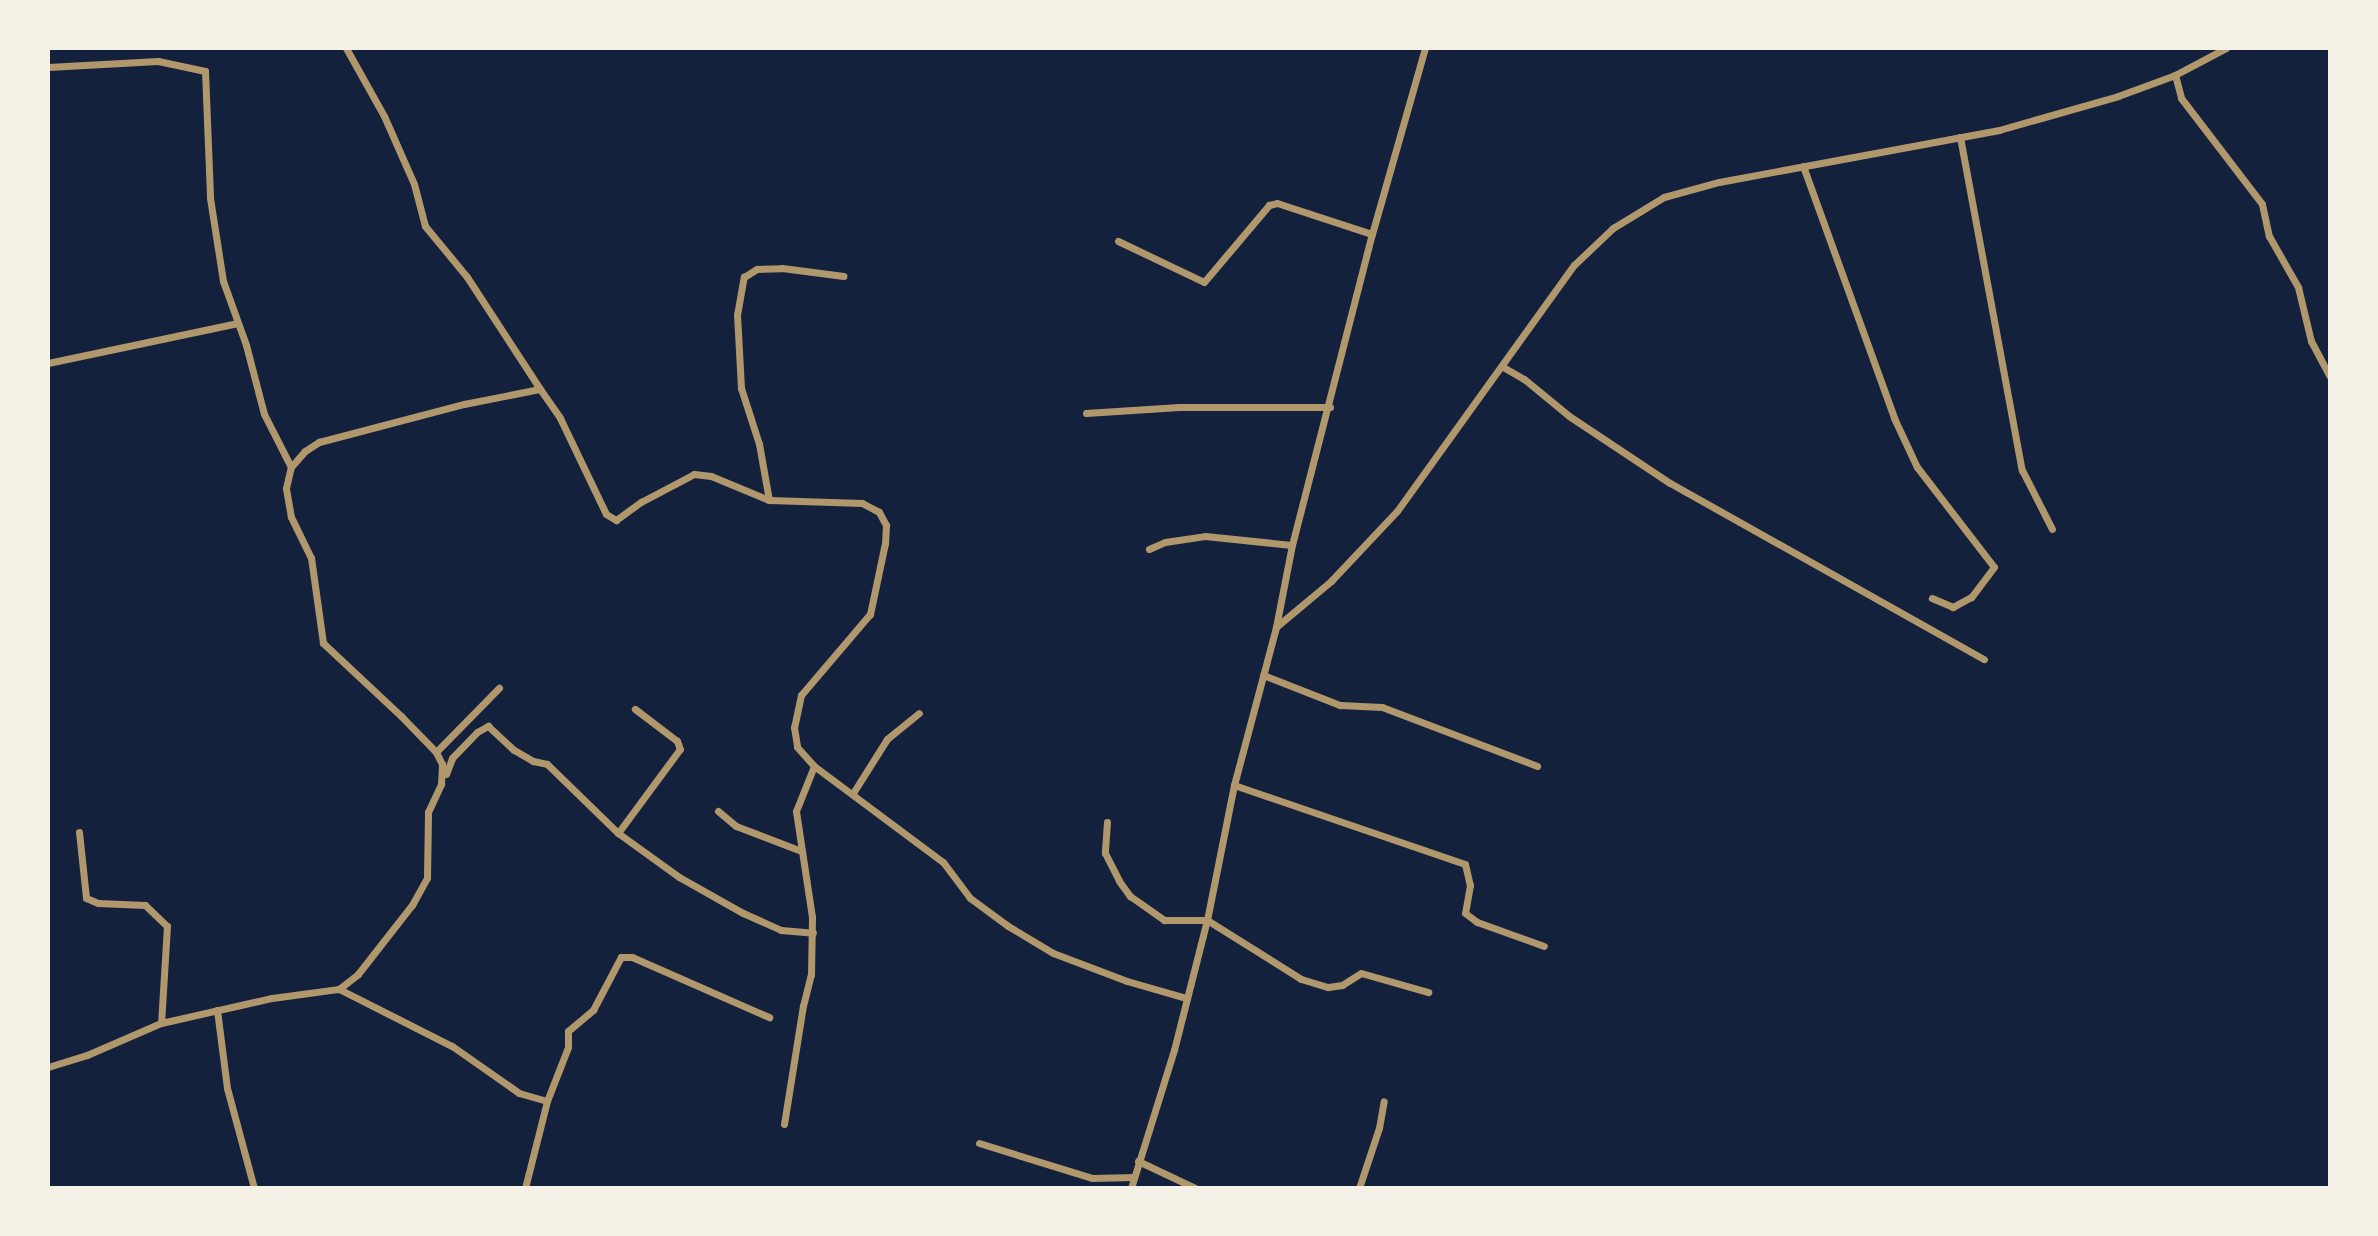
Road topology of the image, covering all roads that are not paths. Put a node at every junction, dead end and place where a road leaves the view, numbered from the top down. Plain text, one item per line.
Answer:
1 (346, 48) edge
2 (1425, 48) edge
3 (2226, 48) edge
4 (48, 67) edge
5 (2175, 75) junction
6 (1960, 137) junction
7 (1803, 166) junction
8 (1372, 234) junction
9 (1118, 241) dead end
10 (843, 276) dead end
11 (238, 323) junction
12 (48, 363) edge
13 (1503, 367) junction
14 (2330, 376) edge
15 (540, 389) junction
16 (1330, 407) junction
17 (1086, 413) dead end
18 (291, 467) junction
19 (769, 500) junction
20 (2052, 529) dead end
21 (1292, 545) junction
22 (1149, 549) dead end
23 (1932, 598) dead end
24 (1276, 627) junction
25 (1984, 659) dead end
26 (1263, 675) junction
27 (499, 688) dead end
28 (635, 709) dead end
29 (919, 713) dead end
30 (436, 752) junction
31 (814, 766) junction
32 (1537, 766) dead end
33 (441, 784) junction
34 (1234, 785) junction
35 (853, 793) junction
36 (718, 811) dead end
37 (1107, 822) dead end
38 (79, 832) dead end
39 (618, 833) junction
40 (801, 851) junction
41 (1207, 920) junction
42 (813, 933) junction
43 (1544, 946) dead end
44 (339, 989) junction
45 (1428, 992) dead end
46 (1186, 998) junction
47 (217, 1010) junction
48 (769, 1017) dead end
49 (161, 1023) junction
50 (48, 1067) edge
51 (547, 1101) junction
52 (1384, 1101) dead end
53 (784, 1124) dead end
54 (979, 1143) dead end
55 (1138, 1161) junction
56 (1134, 1177) junction
57 (254, 1188) edge
58 (525, 1188) edge
59 (1131, 1188) edge
60 (1195, 1188) edge
61 (1359, 1188) edge

1 - 15 street
2 - 8 street
3 - 5 street
4 - 11 street
5 - 6 street
5 - 14 street
6 - 7 street
6 - 20 street
7 - 13 street
7 - 23 street
8 - 9 street
8 - 16 street
10 - 19 street
11 - 12 street
11 - 18 street
13 - 24 street
13 - 25 street
15 - 18 street
15 - 19 street
16 - 17 street
16 - 21 street
18 - 30 street
19 - 31 street
21 - 22 street
21 - 24 street
24 - 26 street
26 - 32 street
26 - 34 street
27 - 30 street
28 - 39 street
29 - 35 street
30 - 33 street
31 - 35 street
31 - 40 street
33 - 39 street
33 - 44 street
34 - 41 street
34 - 43 street
35 - 46 street
36 - 40 street
37 - 41 street
38 - 49 street
39 - 42 street
40 - 42 street
41 - 45 street
41 - 46 street
42 - 53 street
44 - 47 street
44 - 51 street
46 - 55 street
47 - 49 street
47 - 57 street
48 - 51 street
49 - 50 street
51 - 58 street
52 - 61 street
54 - 56 street
55 - 56 street
55 - 60 street
56 - 59 street

